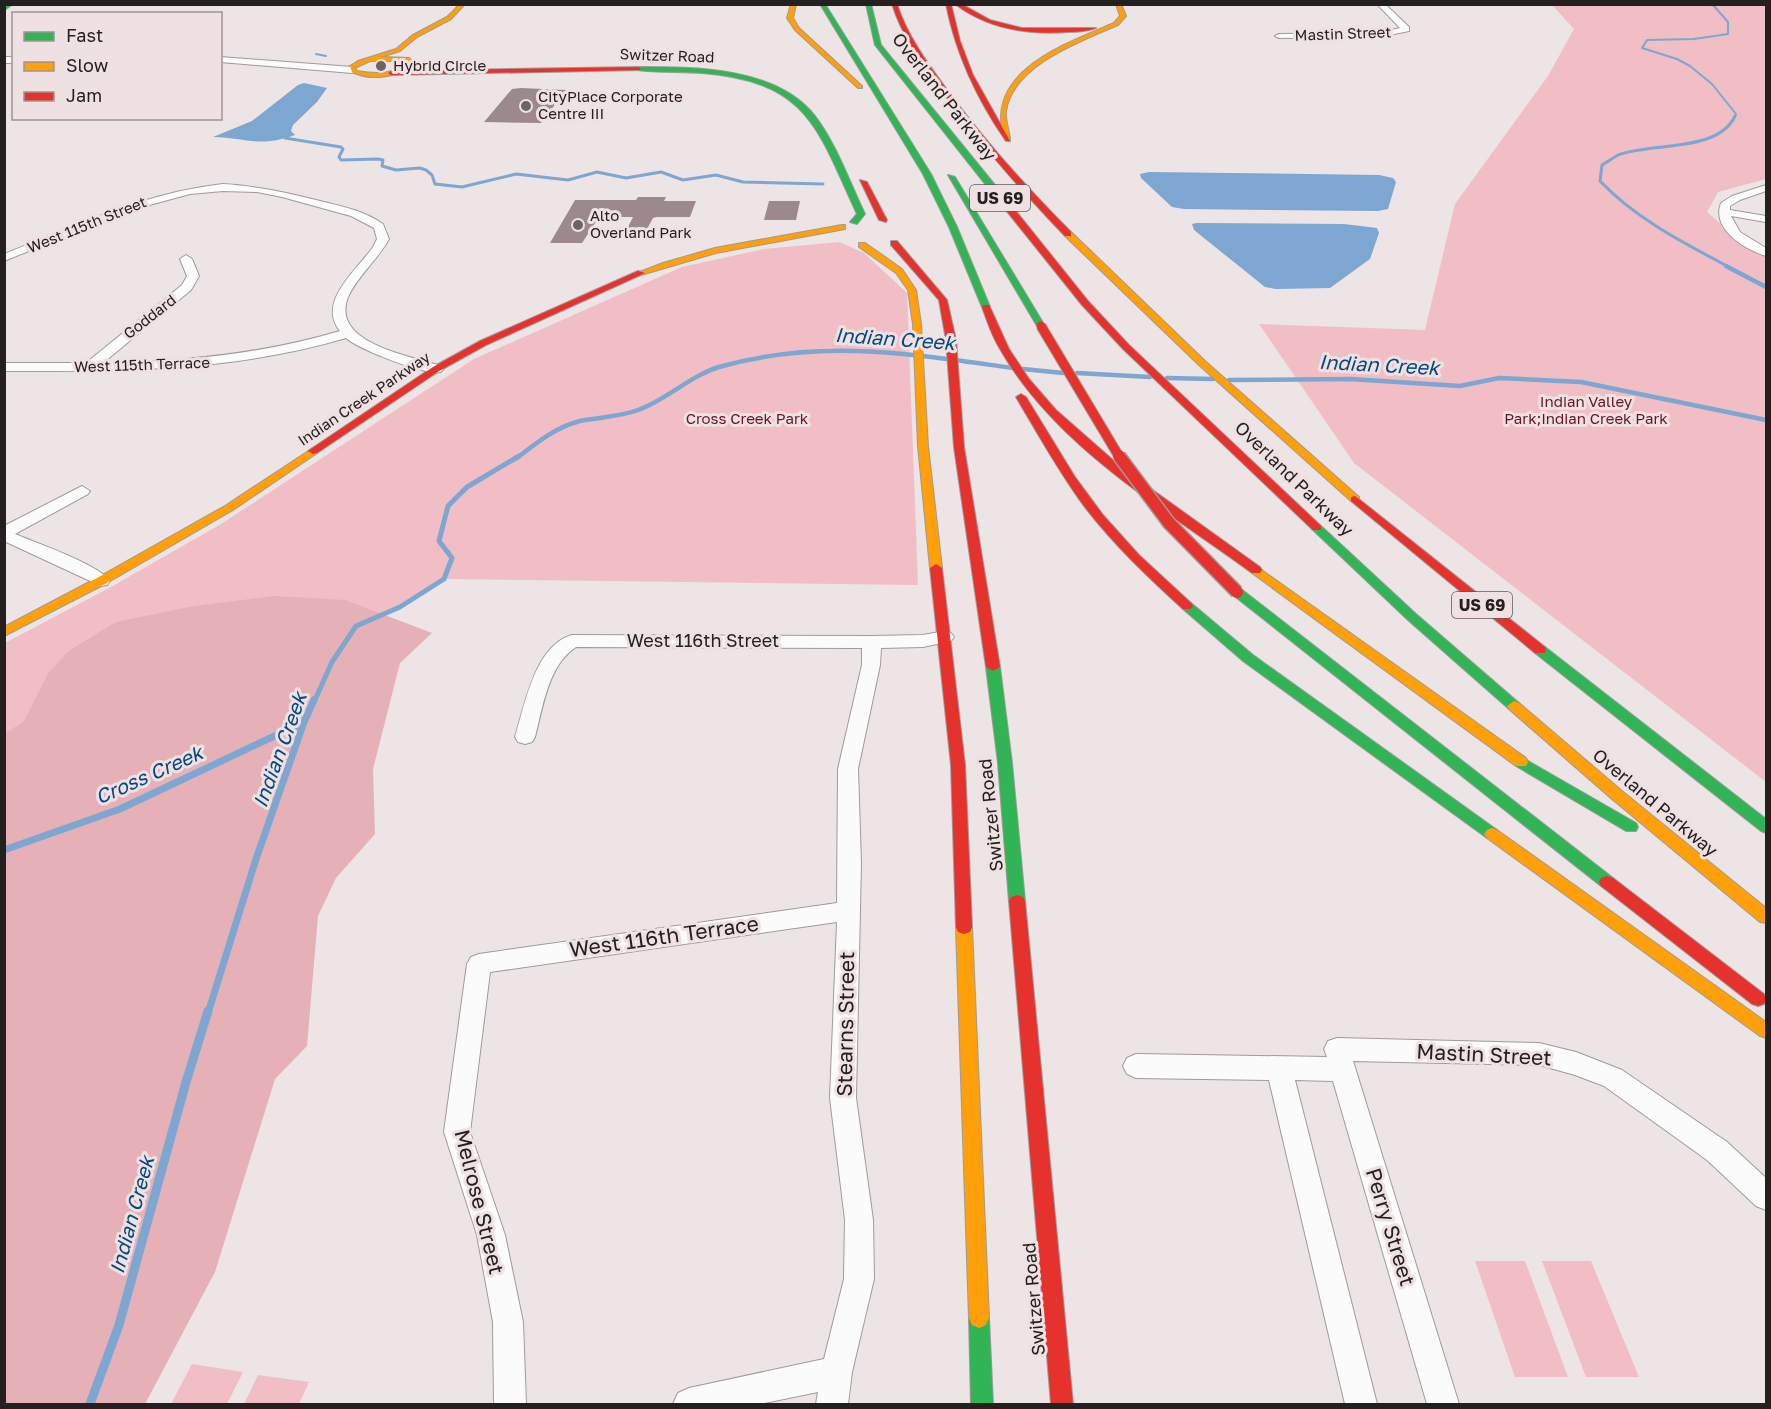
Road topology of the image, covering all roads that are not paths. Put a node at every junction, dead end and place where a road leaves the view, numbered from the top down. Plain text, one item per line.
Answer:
1 (11, 4) edge
2 (794, 4) edge
3 (868, 4) edge
4 (894, 4) edge
5 (948, 4) edge
6 (957, 4) edge
7 (1109, 4) edge
8 (1118, 4) edge
9 (1380, 4) edge
10 (824, 7) edge
11 (4, 8) edge
12 (468, 12) edge
13 (1279, 36) dead end
14 (878, 45) junction
15 (222, 59) edge
16 (370, 59) junction
17 (409, 60) junction
18 (289, 65) junction
19 (511, 67) junction
20 (352, 70) junction
21 (391, 73) junction
22 (744, 76) junction
23 (908, 105) dead end
24 (890, 113) junction
25 (840, 139) junction
26 (823, 140) junction
27 (943, 164) dead end
28 (1032, 176) dead end
29 (1767, 188) edge
30 (1724, 212) junction
31 (1767, 219) edge
32 (883, 220) junction
33 (900, 235) junction
34 (851, 236) junction
35 (1076, 241) junction
36 (1767, 252) edge
37 (4, 258) edge
38 (186, 258) dead end
39 (348, 333) junction
40 (1011, 362) junction
41 (4, 367) edge
42 (90, 367) junction
43 (436, 369) junction
44 (82, 491) dead end
45 (4, 534) edge
46 (101, 581) junction
47 (4, 632) edge
48 (945, 637) junction
49 (872, 642) junction
50 (525, 737) dead end
51 (1767, 827) edge
52 (1717, 879) junction
53 (849, 911) junction
54 (1767, 917) edge
55 (479, 964) joint
56 (1767, 1005) edge
57 (1767, 1031) edge
58 (1340, 1059) junction
59 (1136, 1066) dead end
60 (1279, 1068) junction
61 (1767, 1196) edge
62 (836, 1372) junction
63 (510, 1404) edge
64 (689, 1404) edge
65 (832, 1404) edge
66 (982, 1404) edge
67 (1062, 1404) edge
68 (1361, 1404) edge
69 (1443, 1404) edge

1 - 11 main road
2 - 24 main road
3 - 14 main road, Overland Parkway / US 69
4 - 35 main road, Overland Parkway / US 69
5 - 8 main road
6 - 7 main road
9 - 13 street, Mastin Street
10 - 24 main road
12 - 16 main road
12 - 17 main road
14 - 23 main road
14 - 52 main road, Overland Parkway / US 69
15 - 18 street
16 - 17 main road, Switzer Road
16 - 18 street
16 - 20 main road
17 - 19 main road, Switzer Road
17 - 21 main road
18 - 20 street
19 - 21 main road, Switzer Road
19 - 22 main road, Switzer Road
20 - 21 main road, Switzer Road
22 - 25 main road, Switzer Road
22 - 26 main road, Switzer Road
24 - 40 main road
25 - 26 main road
25 - 32 main road, Switzer Road
26 - 34 main road, Switzer Road
27 - 56 main road, bridge
28 - 35 main road
29 - 30 street
30 - 31 street
30 - 36 street
32 - 33 main road
32 - 34 main road
33 - 34 main road
33 - 67 main road, Switzer Road
34 - 43 main road, Indian Creek Parkway
34 - 48 main road, Switzer Road
35 - 51 main road, Overland Parkway / US 69
37 - 39 street, West 115th Street
38 - 42 street, Goddard
39 - 42 street, West 115th Terrace
39 - 43 street
40 - 52 main road
40 - 57 main road
41 - 42 street, West 115th Terrace
43 - 46 main road, Indian Creek Parkway
44 - 45 street
45 - 46 street
46 - 47 main road, Indian Creek Parkway
48 - 49 street, West 116th Street
48 - 66 main road, Switzer Road
49 - 50 street, West 116th Street
49 - 53 street, Stearns Street
52 - 54 main road, Overland Parkway / US 69
53 - 55 street, West 116th Terrace
53 - 62 street, Stearns Street
55 - 63 street, Melrose Street
58 - 60 street, Mastin Street
58 - 61 street, Mastin Street
58 - 69 street, Perry Street
59 - 60 street, Mastin Street
60 - 68 street
62 - 64 street
62 - 65 street, Stearns Street

